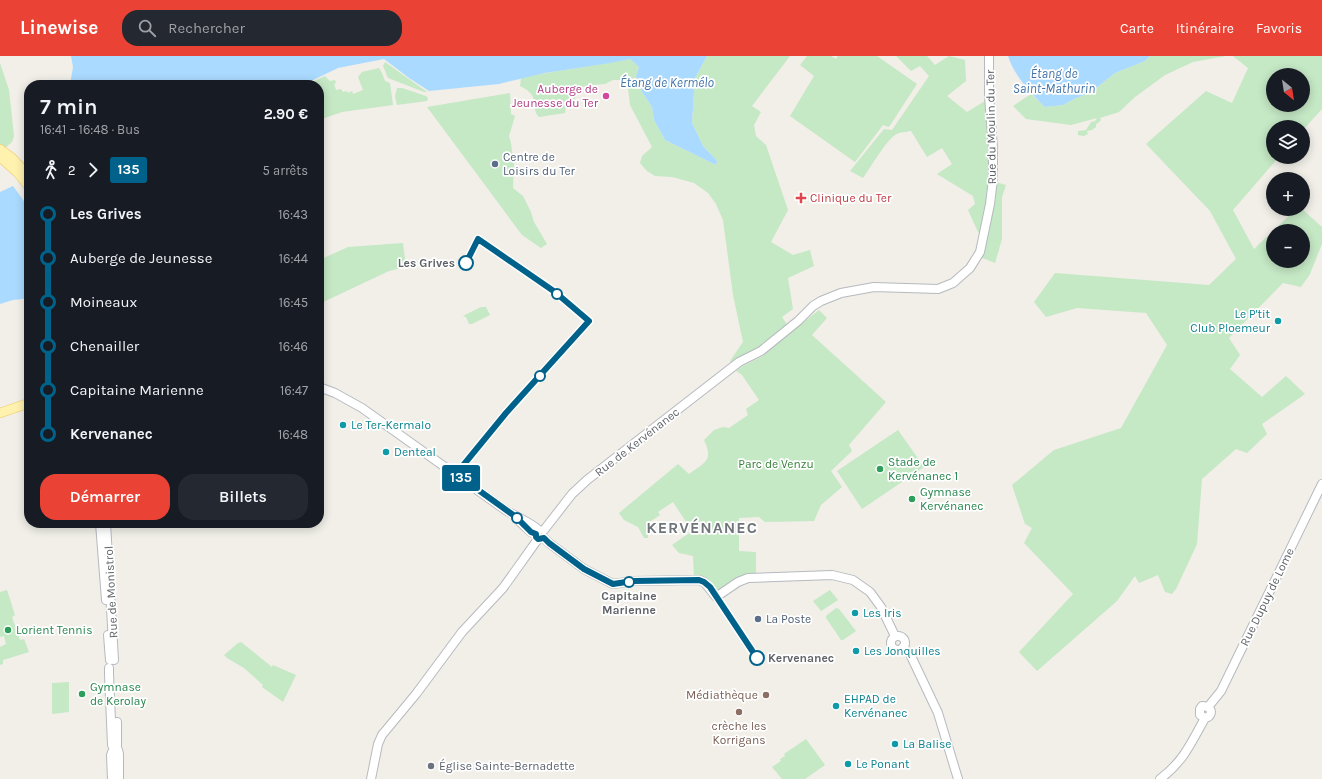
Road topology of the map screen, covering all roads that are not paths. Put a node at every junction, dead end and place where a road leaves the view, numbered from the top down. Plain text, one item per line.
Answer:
1 (989, 56) edge
2 (0, 149) edge
3 (0, 157) edge
4 (24, 173) edge
5 (24, 175) edge
6 (738, 362) joint
7 (324, 389) edge
8 (24, 405) edge
9 (24, 410) edge
10 (0, 413) edge
11 (0, 417) edge
12 (1322, 484) edge
13 (100, 528) edge
14 (106, 528) edge
15 (540, 534) junction
16 (112, 664) junction
17 (115, 747) junction
18 (112, 779) edge
19 (119, 779) edge
20 (371, 779) edge
21 (958, 779) edge
22 (1160, 779) edge

1 - 6 street, Rue du Moulin du Ter
2 - 4 main road
3 - 5 main road
6 - 15 street, Rue de Kervénanec
7 - 15 street
8 - 10 main road
9 - 11 main road
12 - 22 street, Rue Dupuy de Lome
13 - 16 street, Rue de Monistrol
14 - 16 street, Rue de Monistrol
15 - 20 street, Rue de Kervénanec
15 - 21 street
16 - 17 street, Rue de Monistrol
17 - 18 street, Rue de Monistrol
17 - 19 street, Rue de Monistrol

